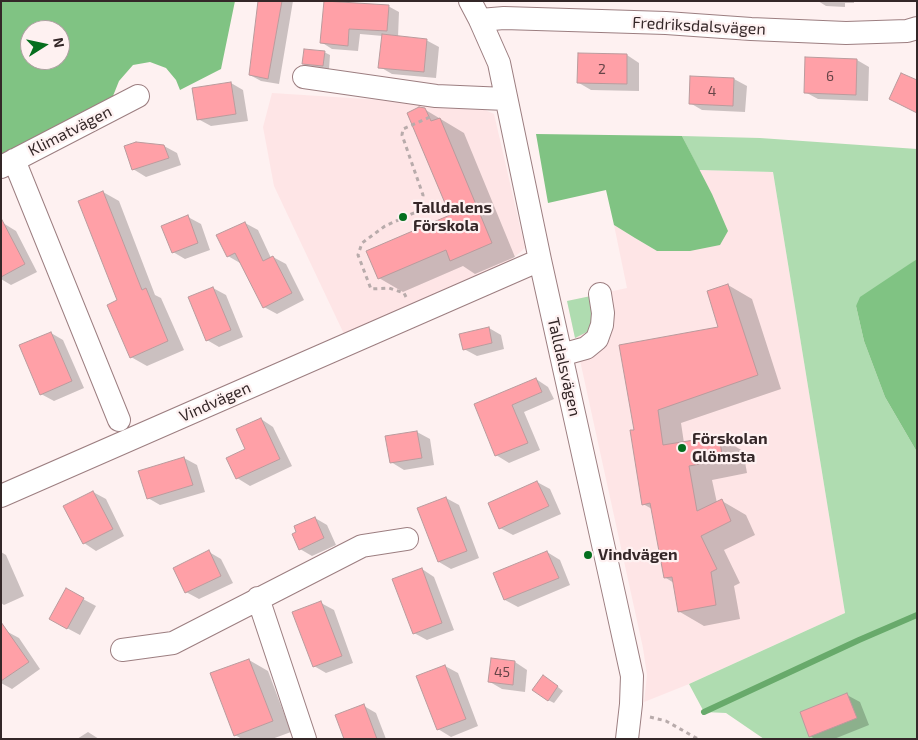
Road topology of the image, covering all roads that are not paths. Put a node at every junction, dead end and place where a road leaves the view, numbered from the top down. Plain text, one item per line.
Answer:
1 (475, 11) edge
2 (917, 28) edge
3 (304, 77) dead end
4 (138, 96) dead end
5 (506, 99) junction
6 (8, 163) edge
7 (540, 260) junction
8 (600, 294) dead end
9 (561, 355) junction
10 (118, 420) dead end
11 (1, 496) edge
12 (408, 539) dead end
13 (258, 598) junction
14 (122, 650) dead end
15 (305, 739) edge
16 (627, 739) edge

1 - 2 street, Fredriksdalsvägen
1 - 5 street, Talldalsvägen
3 - 5 street
4 - 6 street, Klimatvägen
5 - 7 street, Talldalsvägen
6 - 10 street
7 - 9 street, Talldalsvägen
7 - 11 street, Vindvägen
8 - 9 street
9 - 16 street, Talldalsvägen
12 - 13 street
13 - 14 street
13 - 15 street

